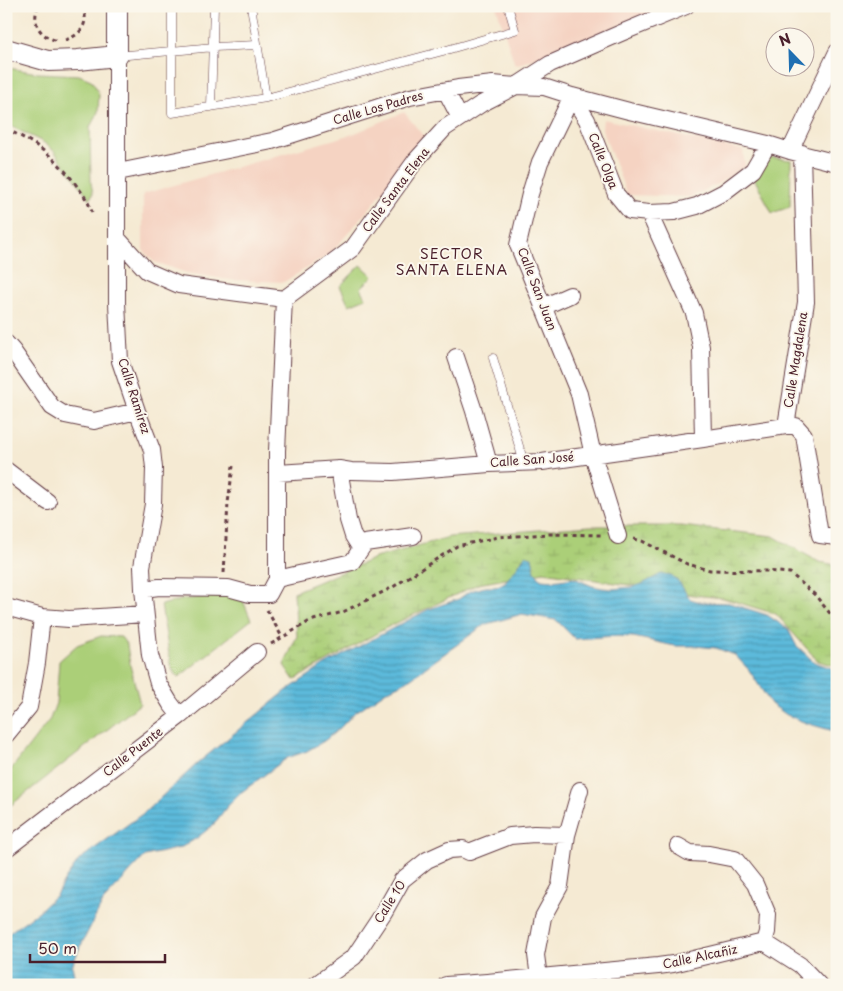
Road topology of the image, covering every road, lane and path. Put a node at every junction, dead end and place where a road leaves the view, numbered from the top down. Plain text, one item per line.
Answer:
1 (38, 6) edge
2 (83, 6) edge
3 (117, 6) edge
4 (172, 6) edge
5 (214, 6) edge
6 (251, 6) edge
7 (508, 6) edge
8 (686, 6) edge
9 (258, 45) junction
10 (214, 47) junction
11 (6, 49) edge
12 (171, 51) junction
13 (837, 52) edge
14 (117, 56) junction
15 (516, 86) junction
16 (446, 90) junction
17 (572, 96) junction
18 (266, 98) junction
19 (211, 107) junction
20 (460, 118) junction
21 (6, 129) edge
22 (768, 144) junction
23 (796, 152) junction
24 (837, 163) edge
25 (118, 172) junction
26 (92, 212) dead end
27 (649, 213) junction
28 (118, 239) junction
29 (570, 294) dead end
30 (284, 299) junction
31 (543, 307) junction
32 (6, 343) edge
33 (456, 358) dead end
34 (493, 358) dead end
35 (137, 411) junction
36 (786, 426) junction
37 (703, 439) junction
38 (593, 455) junction
39 (524, 463) junction
40 (489, 464) junction
41 (233, 466) dead end
42 (339, 469) junction
43 (6, 470) edge
44 (278, 473) junction
45 (48, 502) dead end
46 (414, 536) dead end
47 (618, 536) junction
48 (837, 536) edge
49 (361, 549) junction
50 (276, 579) junction
51 (223, 588) junction
52 (142, 589) junction
53 (259, 594) junction
54 (6, 607) edge
55 (145, 614) junction
56 (42, 617) junction
57 (837, 622) edge
58 (282, 637) junction
59 (257, 652) joint
60 (180, 716) junction
61 (6, 735) edge
62 (580, 790) dead end
63 (567, 834) junction
64 (678, 846) dead end
65 (6, 849) edge
66 (764, 942) junction
67 (539, 978) junction
68 (488, 984) edge
69 (315, 985) edge
70 (446, 985) edge
71 (819, 985) edge

1 - 2 path
3 - 14 street, Calle Ramírez
4 - 12 lane
5 - 10 lane
6 - 9 lane
7 - 18 lane
8 - 15 street
9 - 10 lane
9 - 18 lane
10 - 12 lane
10 - 19 lane
11 - 14 street
12 - 14 lane
12 - 19 lane
13 - 23 street
14 - 25 street, Calle Ramírez
15 - 16 street, Calle Los Padres
15 - 17 street, Calle Santa Elena
15 - 20 street, Calle Santa Elena
16 - 20 street
16 - 25 street, Calle Los Padres
17 - 22 street, Calle Santa Elena
17 - 27 street, Calle Olga
17 - 31 street, Calle San Juan
18 - 19 lane
20 - 30 street, Calle Santa Elena
21 - 26 path
22 - 23 street, Calle Santa Elena
22 - 27 street, Calle Olga
23 - 24 street, Calle Santa Elena
23 - 36 street, Calle Magdalena
25 - 28 street, Calle Ramírez
27 - 37 street
28 - 30 street
28 - 35 street, Calle Ramírez
29 - 31 street
30 - 44 street
31 - 38 street, Calle San Juan
32 - 35 street
33 - 40 street
34 - 39 lane
35 - 52 street, Calle Ramírez
36 - 37 street, Calle San José
36 - 48 street, Calle Magdalena
37 - 38 street, Calle San José
38 - 39 street, Calle San José
38 - 47 street, Calle San Juan
39 - 40 street, Calle San José
40 - 42 street, Calle San José
41 - 51 path
42 - 44 street, Calle San José
42 - 49 street
43 - 45 street
44 - 50 street
46 - 49 street
47 - 57 path
47 - 58 path
49 - 50 street
50 - 53 street
51 - 52 street
51 - 53 street
52 - 55 street, Calle Ramírez
53 - 58 path
54 - 56 street
55 - 56 street
55 - 60 street, Calle Ramírez
56 - 61 street
58 - 59 path
59 - 60 street, Calle Puente
60 - 65 street, Calle Puente
62 - 63 street
63 - 67 street
63 - 69 street, Calle 10
64 - 66 street
66 - 67 street, Calle Alcañiz
66 - 71 street
67 - 68 street, Calle Alcañiz
68 - 70 street, Calle Alcañiz

